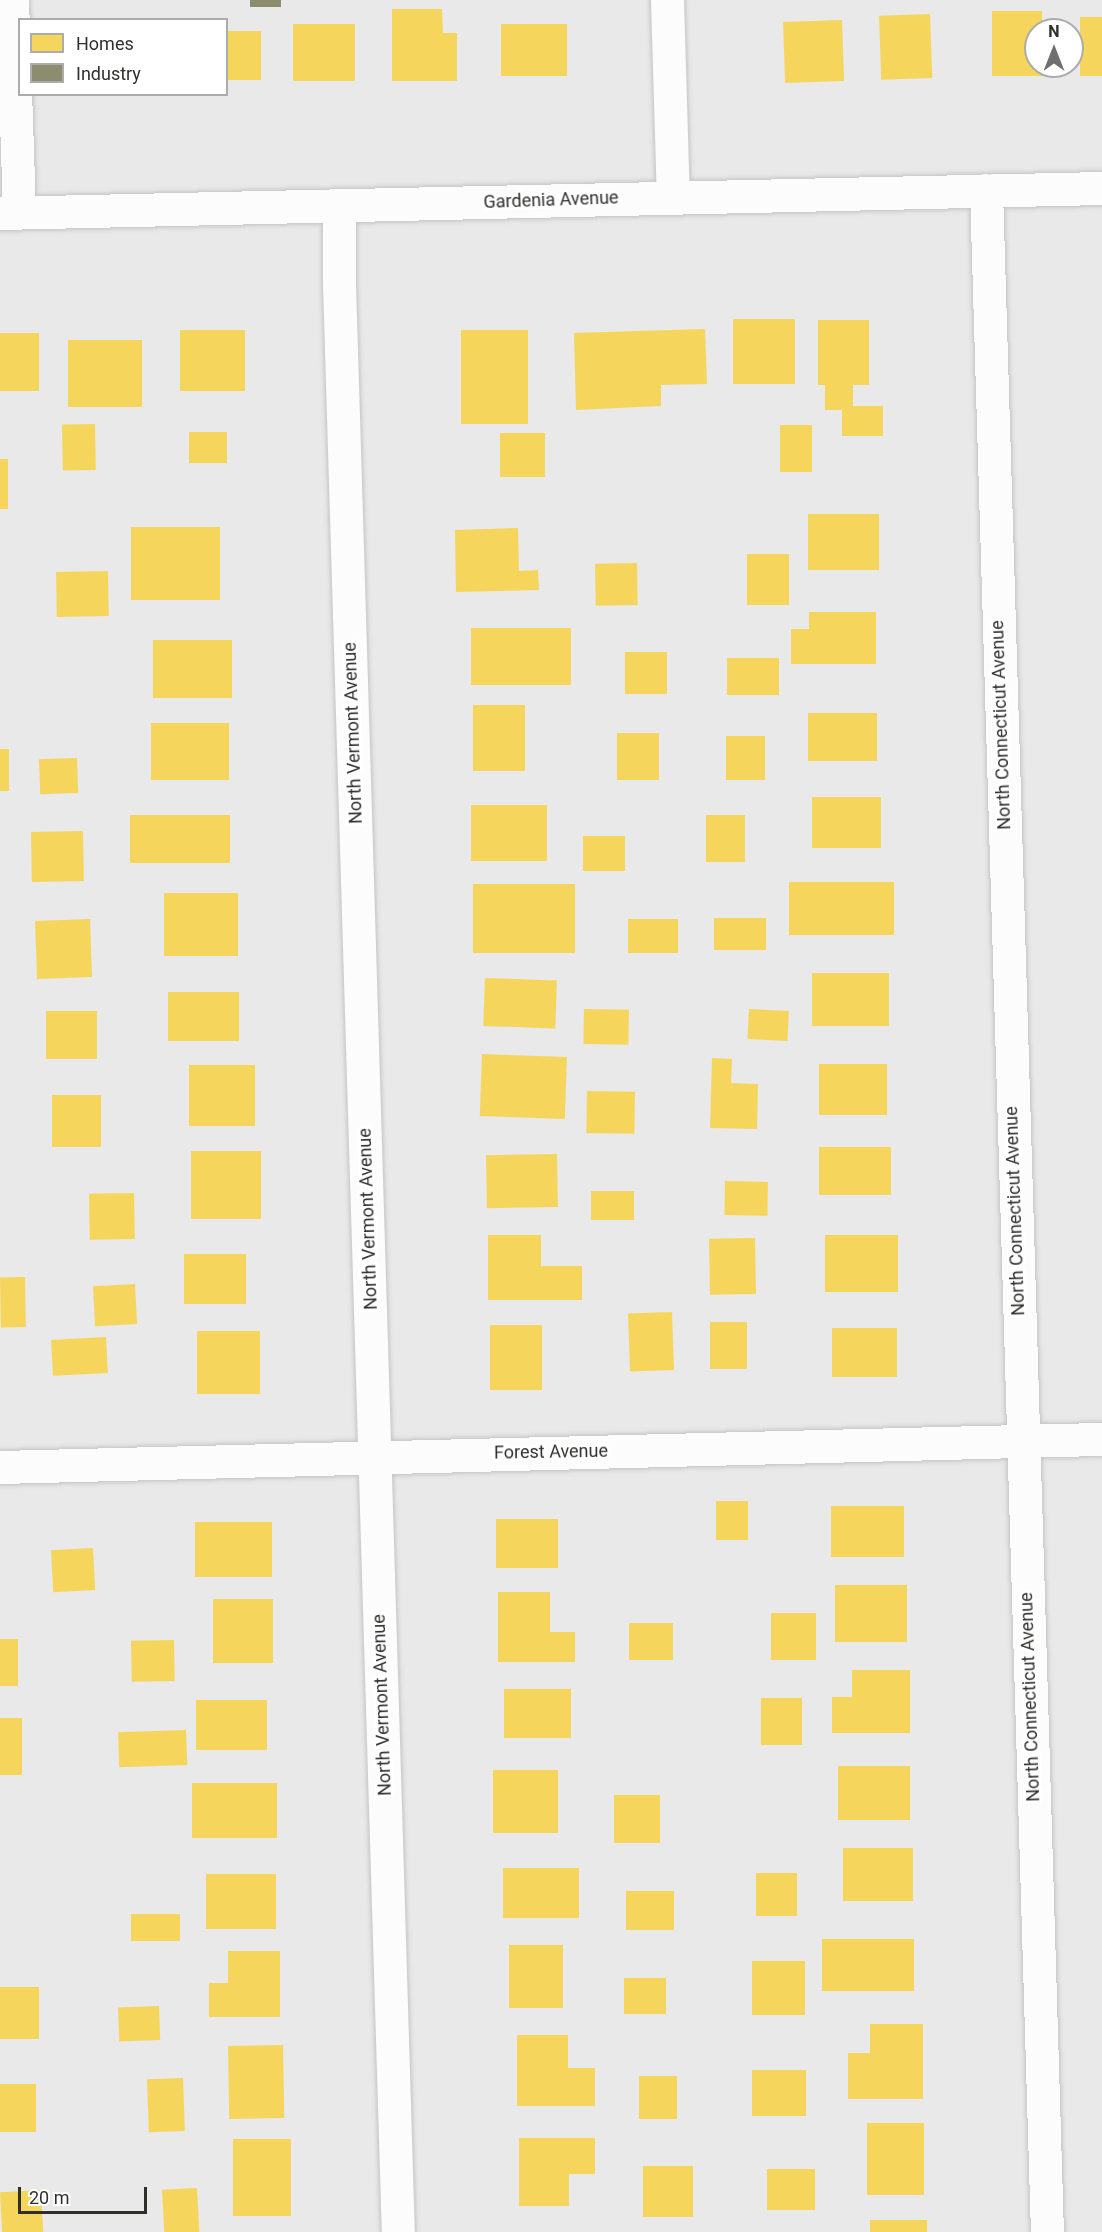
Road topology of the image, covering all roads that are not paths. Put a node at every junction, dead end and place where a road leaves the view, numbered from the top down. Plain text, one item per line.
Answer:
1 (12, 0) edge
2 (667, 0) edge
3 (1102, 188) edge
4 (986, 190) junction
5 (673, 196) junction
6 (339, 206) junction
7 (9, 212) edge
8 (1102, 1439) edge
9 (1023, 1441) junction
10 (375, 1457) junction
11 (0, 1467) edge
12 (398, 2232) edge
13 (1047, 2232) edge

1 - 7 street
2 - 5 street
3 - 4 street, Gardenia Avenue
4 - 5 street, Gardenia Avenue
4 - 9 street, North Connecticut Avenue
5 - 6 street, Gardenia Avenue
6 - 7 street, Gardenia Avenue
6 - 10 street, North Vermont Avenue
8 - 9 street, Forest Avenue
9 - 10 street, Forest Avenue
9 - 13 street, North Connecticut Avenue
10 - 11 street, Forest Avenue
10 - 12 street, North Vermont Avenue

